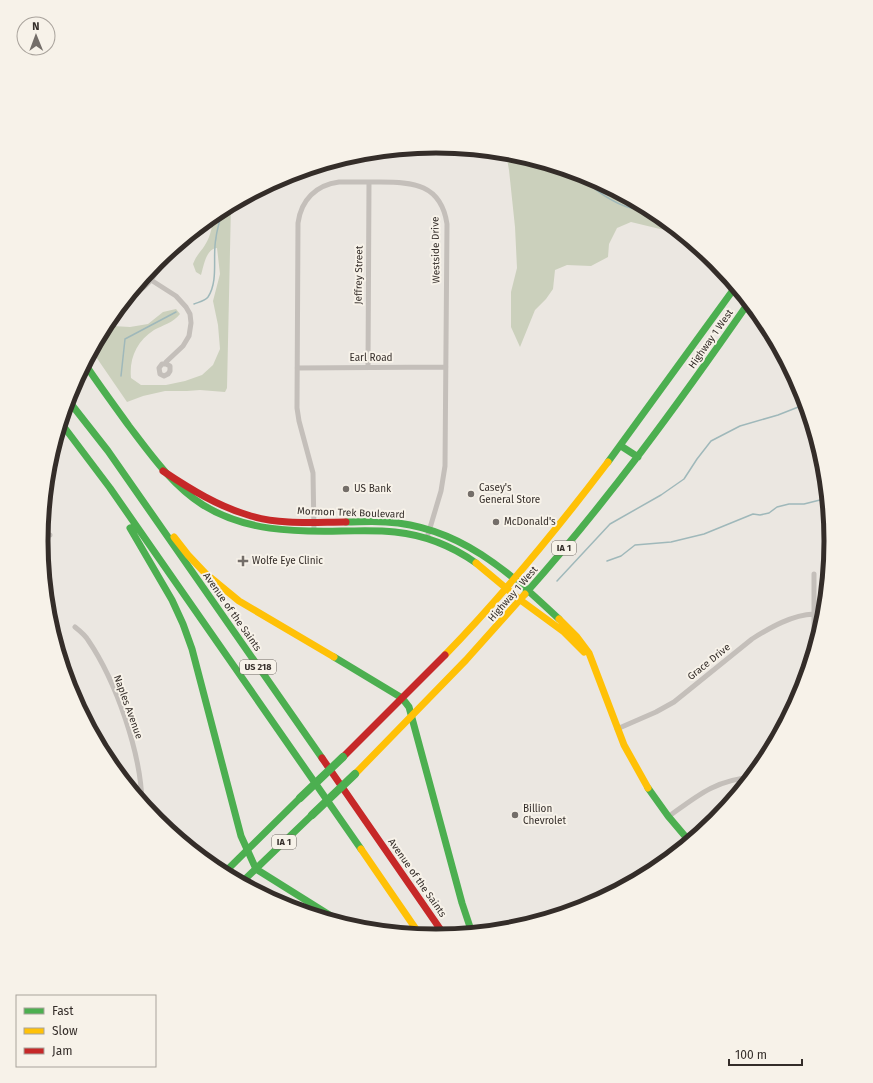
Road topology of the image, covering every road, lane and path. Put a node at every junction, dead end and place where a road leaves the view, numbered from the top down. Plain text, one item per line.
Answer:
1 (369, 182) junction
2 (154, 275) edge
3 (151, 280) junction
4 (140, 290) edge
5 (733, 290) edge
6 (746, 306) edge
7 (166, 364) dead end
8 (368, 367) junction
9 (446, 367) junction
10 (297, 368) junction
11 (89, 369) edge
12 (73, 406) edge
13 (65, 428) edge
14 (621, 446) junction
15 (638, 457) junction
16 (89, 459) junction
17 (164, 471) junction
18 (125, 477) junction
19 (314, 522) junction
20 (430, 530) junction
21 (314, 531) junction
22 (427, 538) junction
23 (814, 574) dead end
24 (514, 579) junction
25 (506, 588) junction
26 (528, 591) junction
27 (520, 600) junction
28 (814, 614) junction
29 (75, 627) dead end
30 (814, 634) edge
31 (593, 663) junction
32 (402, 698) junction
33 (412, 716) junction
34 (617, 729) junction
35 (745, 778) edge
36 (141, 795) edge
37 (668, 817) junction
38 (687, 839) edge
39 (247, 850) junction
40 (256, 868) junction
41 (228, 869) edge
42 (245, 879) edge
43 (329, 915) edge
44 (470, 928) edge
45 (416, 929) edge
46 (441, 930) edge

1 - 8 street, Jeffrey Street
1 - 9 street, Westside Drive
1 - 10 street, Westside Drive
2 - 3 street
3 - 4 street
3 - 7 street
5 - 14 main road, Highway 1 West / IA 1
6 - 15 main road, Highway 1 West / IA 1
8 - 9 street, Earl Road
8 - 10 street, Earl Road
9 - 20 street, Westside Drive
10 - 19 street, Westside Drive
11 - 17 main road, Mormon Trek Boulevard
12 - 18 main road, Avenue of the Saints / US 218
13 - 16 main road, US 218
14 - 15 main road
14 - 24 main road, Highway 1 West / IA 1
15 - 26 main road, Highway 1 West / IA 1
16 - 39 main road
16 - 45 main road, US 218
17 - 19 main road, Mormon Trek Boulevard
17 - 21 main road, Mormon Trek Boulevard
18 - 32 main road
18 - 46 main road, Avenue of the Saints / US 218
19 - 20 main road, Mormon Trek Boulevard
19 - 21 street, Westside Drive
20 - 22 street, Westside Drive
20 - 24 main road, Mormon Trek Boulevard
21 - 22 main road, Mormon Trek Boulevard
22 - 25 main road, Mormon Trek Boulevard
23 - 28 street
24 - 25 main road, Highway 1 West / IA 1
24 - 26 main road, Mormon Trek Boulevard
25 - 27 main road, Mormon Trek Boulevard
25 - 32 main road, Highway 1 West / IA 1
26 - 27 main road, Highway 1 West / IA 1
26 - 31 main road, Mormon Trek Boulevard
27 - 31 main road, Mormon Trek Boulevard
27 - 33 main road, Highway 1 West / IA 1
28 - 30 street
28 - 34 street, Grace Drive
29 - 36 street, Naples Avenue
31 - 34 main road, Mormon Trek Boulevard
32 - 33 main road
32 - 39 main road, Highway 1 West / IA 1, bridge
33 - 40 main road, Highway 1 West / IA 1, bridge
33 - 44 main road
34 - 37 main road, Mormon Trek Boulevard
35 - 37 street
37 - 38 main road, Mormon Trek Boulevard
39 - 40 main road
39 - 41 main road, IA 1
40 - 42 main road, IA 1
40 - 43 main road

